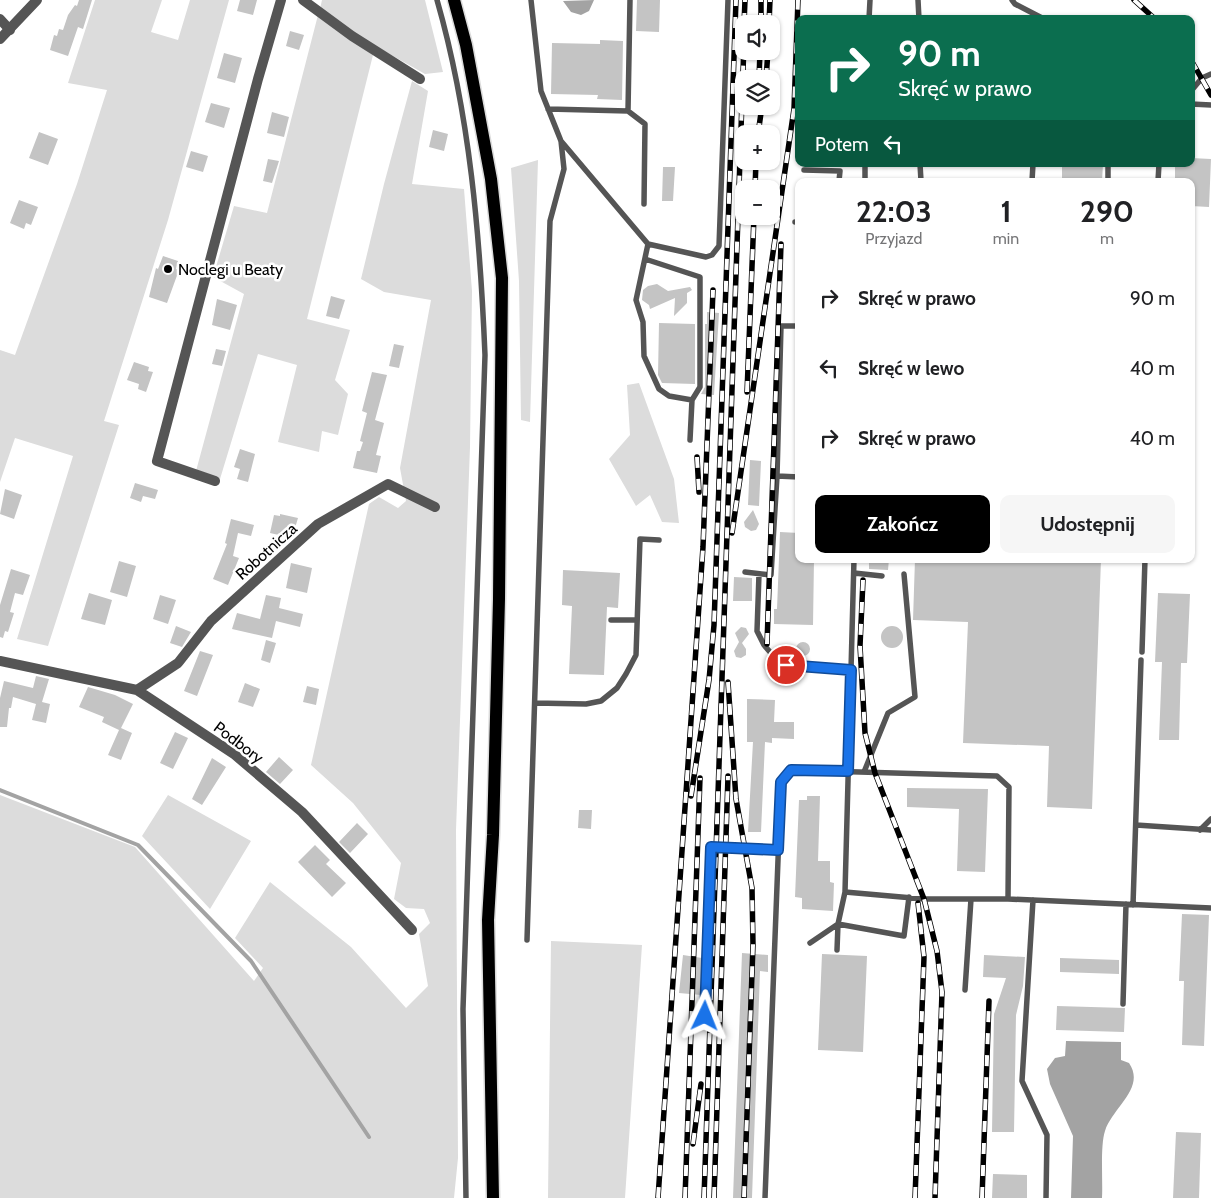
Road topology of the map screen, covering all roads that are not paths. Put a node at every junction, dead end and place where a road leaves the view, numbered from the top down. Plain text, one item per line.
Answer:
1 (37, 0) edge
2 (281, 0) edge
3 (303, 0) edge
4 (437, 0) edge
5 (454, 0) edge
6 (531, 0) edge
7 (630, 0) edge
8 (728, 0) edge
9 (870, 0) edge
10 (918, 0) edge
11 (1012, 0) edge
12 (869, 15) edge
13 (919, 15) edge
14 (1036, 15) edge
15 (0, 19) edge
16 (10, 30) junction
17 (0, 39) edge
18 (1211, 74) edge
19 (420, 79) dead end
20 (1195, 86) edge
21 (1195, 104) edge
22 (1211, 105) edge
23 (548, 109) junction
24 (628, 111) junction
25 (561, 141) junction
26 (804, 170) dead end
27 (840, 178) edge
28 (644, 204) dead end
29 (648, 244) junction
30 (645, 260) junction
31 (795, 326) edge
32 (692, 400) junction
33 (690, 440) dead end
34 (777, 476) junction
35 (795, 477) edge
36 (216, 481) dead end
37 (435, 507) dead end
38 (659, 540) dead end
39 (854, 563) edge
40 (1145, 563) edge
41 (745, 572) dead end
42 (854, 573) junction
43 (758, 574) junction
44 (904, 574) dead end
45 (882, 576) dead end
46 (611, 620) dead end
47 (637, 620) junction
48 (1142, 652) dead end
49 (1142, 660) dead end
50 (0, 661) edge
51 (851, 670) junction
52 (137, 690) junction
53 (535, 703) junction
54 (848, 771) junction
55 (864, 772) junction
56 (1211, 820) edge
57 (1136, 825) junction
58 (1200, 830) junction
59 (1211, 830) edge
60 (778, 850) junction
61 (845, 892) junction
62 (910, 897) junction
63 (970, 899) junction
64 (1008, 899) junction
65 (1033, 900) junction
66 (1130, 905) junction
67 (1211, 908) edge
68 (838, 924) junction
69 (412, 930) dead end
70 (527, 940) dead end
71 (810, 943) dead end
72 (838, 950) dead end
73 (965, 990) dead end
74 (1123, 1004) dead end
75 (705, 1016) dead end
76 (466, 1198) edge
77 (493, 1198) edge
78 (765, 1198) edge
79 (1046, 1198) edge

1 - 16 street
2 - 36 street
3 - 19 street
4 - 76 lane
5 - 77 main road
6 - 23 lane
7 - 24 lane
8 - 29 lane
9 - 12 lane
10 - 13 lane
11 - 14 lane
15 - 16 street
16 - 17 street
18 - 20 lane
21 - 22 lane
23 - 24 lane
23 - 25 lane
24 - 28 lane
25 - 29 lane
25 - 53 lane
26 - 27 lane
29 - 30 lane
30 - 32 lane
30 - 32 lane
31 - 34 lane
32 - 33 lane
34 - 35 lane
34 - 43 lane
37 - 52 street, Robotnicza
38 - 47 lane
39 - 42 lane
40 - 48 lane
41 - 43 lane
42 - 45 lane
42 - 51 lane
43 - 51 lane
44 - 55 lane
46 - 47 lane
47 - 53 lane
49 - 57 lane
50 - 52 street, Podbory
51 - 54 lane
52 - 69 street, Podbory
53 - 70 lane
54 - 55 lane
54 - 60 lane
54 - 61 lane
55 - 64 lane
56 - 58 lane
57 - 58 lane
57 - 66 lane
58 - 59 lane
60 - 75 lane
60 - 78 lane
61 - 62 lane
61 - 68 lane
62 - 63 lane
62 - 68 lane
63 - 64 lane
63 - 73 lane
64 - 65 lane
65 - 66 lane
65 - 79 lane
66 - 67 lane
66 - 74 lane
68 - 71 lane
68 - 72 lane

